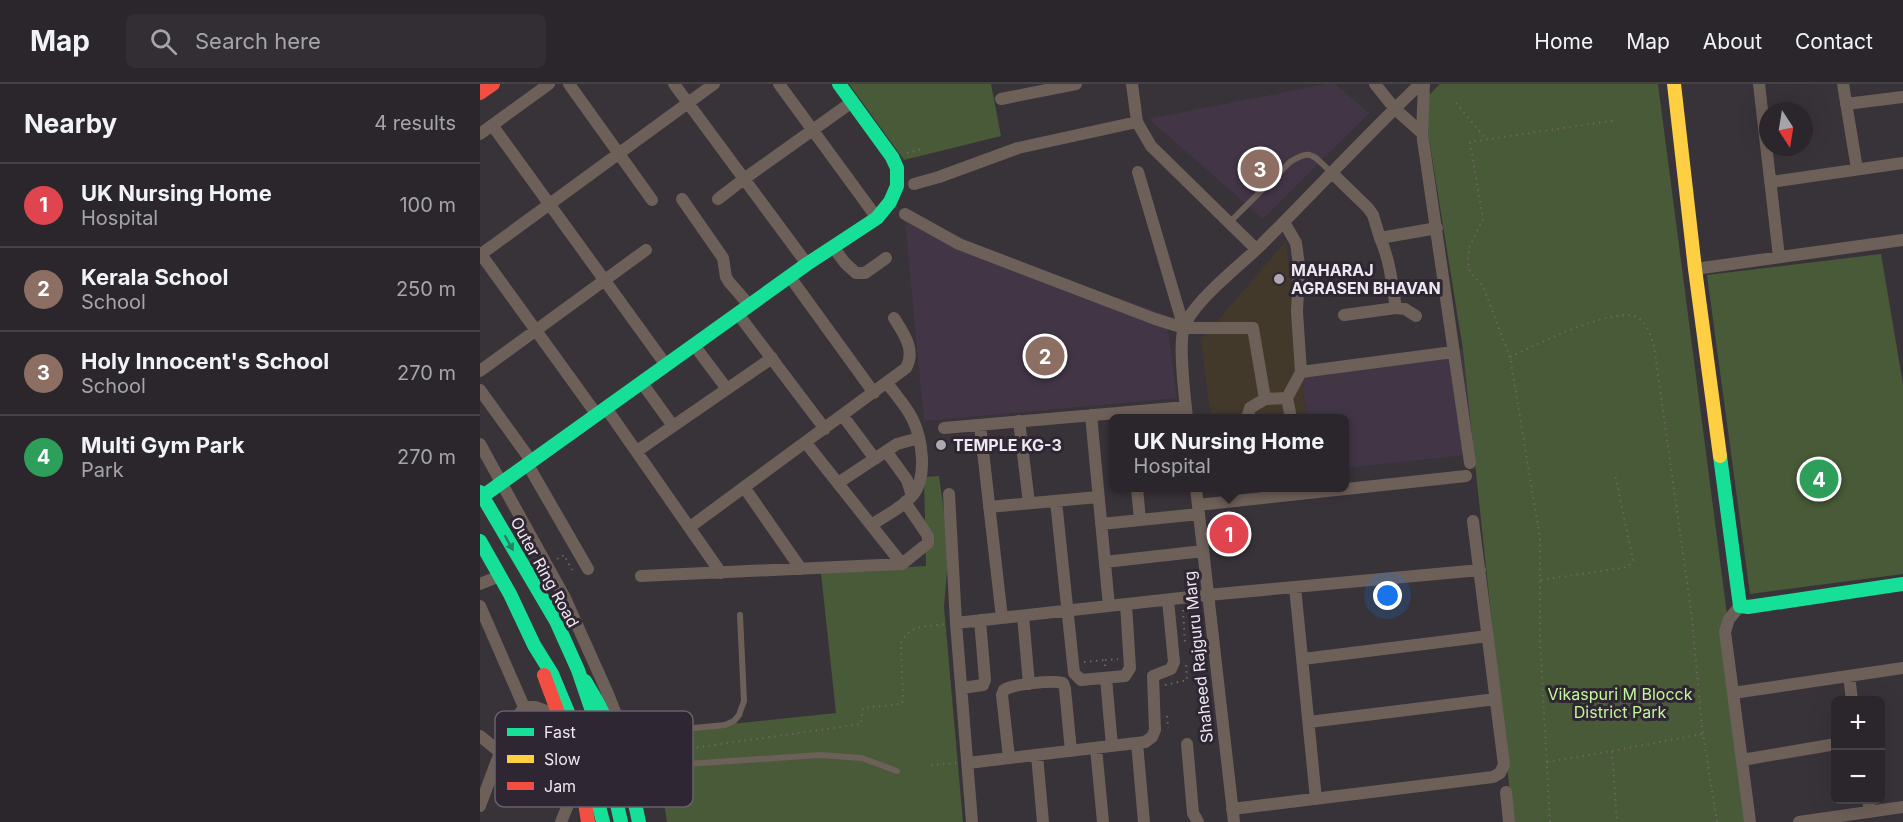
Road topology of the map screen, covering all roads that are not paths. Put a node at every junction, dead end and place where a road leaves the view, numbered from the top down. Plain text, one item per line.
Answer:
1 (493, 84) edge
2 (549, 84) edge
3 (569, 84) edge
4 (674, 84) edge
5 (714, 84) edge
6 (779, 84) edge
7 (839, 84) edge
8 (1077, 84) edge
9 (1132, 84) edge
10 (1422, 84) edge
11 (1674, 84) edge
12 (1760, 84) edge
13 (1843, 84) edge
14 (1381, 86) edge
15 (480, 93) edge
16 (1903, 97) edge
17 (1001, 99) dead end
18 (852, 102) junction
19 (688, 103) junction
20 (1846, 104) junction
21 (1395, 109) junction
22 (1136, 118) junction
23 (492, 125) junction
24 (812, 129) junction
25 (1422, 133) junction
26 (480, 134) edge
27 (618, 153) junction
28 (1903, 163) edge
29 (1857, 169) junction
30 (1138, 172) dead end
31 (1332, 173) junction
32 (744, 178) junction
33 (1771, 182) junction
34 (914, 184) dead end
35 (682, 199) dead end
36 (718, 199) dead end
37 (652, 200) dead end
38 (549, 203) junction
39 (905, 214) dead end
40 (877, 218) junction
41 (1284, 222) junction
42 (1229, 223) junction
43 (1437, 228) junction
44 (1380, 238) junction
45 (1903, 240) edge
46 (833, 247) junction
47 (1256, 249) junction
48 (646, 250) dead end
49 (480, 254) edge
50 (1779, 257) junction
51 (886, 258) dead end
52 (807, 264) junction
53 (1695, 269) junction
54 (790, 277) junction
55 (605, 280) junction
56 (1396, 308) junction
57 (744, 310) junction
58 (1344, 315) dead end
59 (1416, 316) dead end
60 (894, 318) dead end
61 (1184, 328) junction
62 (537, 329) junction
63 (694, 345) junction
64 (1453, 352) junction
65 (772, 358) junction
66 (666, 365) junction
67 (480, 371) edge
68 (1301, 372) junction
69 (642, 383) junction
70 (887, 383) junction
71 (727, 389) junction
72 (480, 390) edge
73 (874, 393) junction
74 (1287, 398) junction
75 (1266, 399) junction
76 (602, 411) junction
77 (1187, 413) edge
78 (1158, 414) edge
79 (1248, 414) edge
80 (1290, 414) edge
81 (1091, 415) junction
82 (1109, 415) edge
83 (843, 416) junction
84 (1019, 422) junction
85 (980, 425) junction
86 (673, 426) junction
87 (945, 428) dead end
88 (825, 429) junction
89 (919, 438) junction
90 (806, 443) junction
91 (480, 444) edge
92 (637, 451) junction
93 (886, 451) junction
94 (874, 459) junction
95 (530, 463) junction
96 (1470, 463) dead end
97 (1466, 476) dead end
98 (501, 483) junction
99 (838, 483) junction
100 (744, 487) junction
101 (1349, 487) edge
102 (1137, 492) edge
103 (1196, 492) edge
104 (1295, 492) edge
105 (482, 494) edge
106 (949, 494) dead end
107 (1098, 497) junction
108 (908, 499) junction
109 (1056, 501) junction
110 (1029, 503) junction
111 (990, 507) junction
112 (1198, 509) junction
113 (1140, 520) junction
114 (1473, 520) dead end
115 (1101, 524) junction
116 (872, 525) junction
117 (690, 527) junction
118 (480, 541) edge
119 (1203, 551) junction
120 (1105, 562) junction
121 (902, 564) junction
122 (588, 569) dead end
123 (801, 569) junction
124 (1480, 570) junction
125 (721, 573) junction
126 (500, 576) junction
127 (641, 576) dead end
128 (480, 584) edge
129 (1903, 584) edge
130 (1295, 587) junction
131 (1208, 595) junction
132 (1168, 600) junction
133 (1126, 604) junction
134 (480, 606) edge
135 (1109, 606) junction
136 (1740, 606) junction
137 (1068, 610) junction
138 (741, 615) dead end
139 (1023, 615) junction
140 (1002, 618) junction
141 (980, 620) junction
142 (956, 623) junction
143 (1488, 636) junction
144 (534, 645) junction
145 (1303, 659) junction
146 (1903, 668) edge
147 (578, 670) junction
148 (1849, 676) junction
149 (1106, 678) junction
150 (1029, 684) junction
151 (962, 688) junction
152 (1733, 693) junction
153 (1852, 696) edge
154 (1496, 699) junction
155 (524, 707) junction
156 (521, 711) edge
157 (546, 711) edge
158 (556, 711) edge
159 (567, 711) edge
160 (592, 711) edge
161 (605, 711) edge
162 (613, 711) edge
163 (1309, 722) junction
164 (693, 728) edge
165 (480, 736) edge
166 (1137, 743) junction
167 (1187, 744) dead end
168 (1831, 745) edge
169 (1112, 746) junction
170 (1096, 748) junction
171 (495, 750) edge
172 (1071, 751) junction
173 (1037, 755) junction
174 (1010, 758) junction
175 (1742, 760) junction
176 (968, 763) junction
177 (693, 764) edge
178 (495, 768) edge
179 (897, 771) dead end
180 (1506, 792) dead end
181 (1316, 799) junction
182 (480, 806) edge
183 (1869, 806) edge
184 (567, 807) edge
185 (568, 807) edge
186 (584, 807) edge
187 (599, 807) edge
188 (618, 807) edge
189 (636, 807) edge
190 (1903, 807) edge
191 (1232, 809) junction
192 (561, 822) edge
193 (570, 822) edge
194 (588, 822) edge
195 (603, 822) edge
196 (621, 822) edge
197 (639, 822) edge
198 (972, 822) edge
199 (1044, 822) edge
200 (1103, 822) edge
201 (1144, 822) edge
202 (1198, 822) edge
203 (1234, 822) edge
204 (1509, 822) edge
205 (1750, 822) edge
206 (1799, 822) edge

1 - 15 street
2 - 23 street
3 - 27 street
4 - 19 street
5 - 19 street
6 - 24 street
7 - 18 street
8 - 17 street
9 - 22 street
10 - 21 street
10 - 25 street
11 - 53 street
12 - 33 street
13 - 20 street
14 - 21 street
16 - 20 street
18 - 24 street
18 - 40 street
19 - 27 street
19 - 32 street
20 - 29 street
21 - 25 street
21 - 31 street
22 - 34 street
22 - 42 street
23 - 26 street
23 - 38 street
24 - 32 street
24 - 40 street
25 - 43 street
27 - 37 street
27 - 38 street
28 - 29 street
29 - 33 street
30 - 61 street
31 - 41 street
31 - 42 lane
31 - 44 street
32 - 36 street
32 - 52 street
33 - 50 street
35 - 57 street
38 - 49 street
38 - 55 street
39 - 61 street
40 - 46 street
41 - 47 street
41 - 68 street
42 - 47 street
43 - 44 street
43 - 64 street
44 - 56 street
45 - 50 street
46 - 51 street
46 - 52 street
47 - 61 street
48 - 55 street
49 - 62 street
50 - 53 street
52 - 54 street
53 - 136 street
54 - 57 street
54 - 73 street
55 - 62 street
55 - 66 street
56 - 58 street
56 - 59 street
57 - 63 street
57 - 65 street
60 - 70 street
61 - 75 street
61 - 77 street
62 - 67 street
62 - 76 street
63 - 66 street
63 - 71 street
64 - 68 street
64 - 96 street
65 - 71 street
65 - 88 street
66 - 69 street
68 - 74 street
69 - 76 street
69 - 86 street
70 - 73 street
70 - 89 street
71 - 86 street
72 - 95 street
73 - 83 street
74 - 75 street
74 - 80 street
75 - 79 street
76 - 92 street
76 - 95 street
77 - 78 street
81 - 82 street
81 - 84 street
81 - 107 street
83 - 88 street
83 - 94 street
84 - 85 street
84 - 110 street
85 - 87 street
85 - 111 street
86 - 92 street
88 - 90 street
89 - 93 street
89 - 108 street
90 - 99 street
90 - 100 street
91 - 98 street
92 - 117 street
93 - 94 street
93 - 108 street
94 - 99 street
95 - 98 street
95 - 122 street
97 - 101 street
98 - 105 street
98 - 162 street
99 - 116 street
100 - 117 street
100 - 123 street
102 - 113 street
103 - 112 street, Shaheed Rajguru Marg
104 - 112 street
105 -> 147 street, Outer Ring Road
106 - 142 street
107 - 109 street
107 - 115 street
108 - 116 street
108 - 121 street
109 - 110 street
109 - 137 street
110 - 111 street
111 - 140 street
112 - 113 street
112 - 119 street, Shaheed Rajguru Marg
113 - 115 street
114 - 124 street
115 - 120 street
116 - 121 street
117 - 125 street
118 - 126 street
119 - 120 street
119 - 131 street, Shaheed Rajguru Marg
120 - 135 street
121 - 123 street
123 - 125 street
124 - 130 street
124 - 143 street
125 - 127 street
126 - 128 street
126 - 144 street
129 - 136 street
130 - 131 street
130 - 145 street
131 - 132 street
131 - 191 street, Shaheed Rajguru Marg
132 - 133 street
132 - 166 street
133 - 135 street
133 - 149 street
134 - 155 street
135 - 137 street
136 - 152 street
137 - 139 street
137 - 149 street
138 - 164 lane
139 - 140 street
139 - 150 street
140 - 141 street
141 - 142 street
141 - 151 street
142 - 151 street
143 - 145 street
143 - 154 street
144 - 158 street
144 - 159 street
145 - 163 street
146 - 148 street
147 - 160 street, Outer Ring Road
147 - 161 street, Outer Ring Road
148 - 152 street
148 - 153 street
149 - 169 street
150 - 172 street
150 - 174 street
151 - 176 street
152 - 175 street
154 - 163 street
154 - 181 street
155 - 156 street
155 - 157 street
163 - 181 street
165 - 171 street
166 - 169 street
166 - 201 street
167 - 202 street
168 - 175 street
169 - 170 street
170 - 172 street
170 - 200 street
172 - 173 street
173 - 174 street
173 - 199 street
174 - 176 street
175 - 205 street
176 - 198 street
177 - 179 lane
178 - 182 street
180 - 204 street
181 - 191 street
183 - 190 street
183 - 206 street
184 - 192 street
185 - 193 lane
186 - 194 street
187 - 195 street
188 - 196 street, Outer Ring Road
189 - 197 street, Outer Ring Road
191 - 203 street, Shaheed Rajguru Marg

